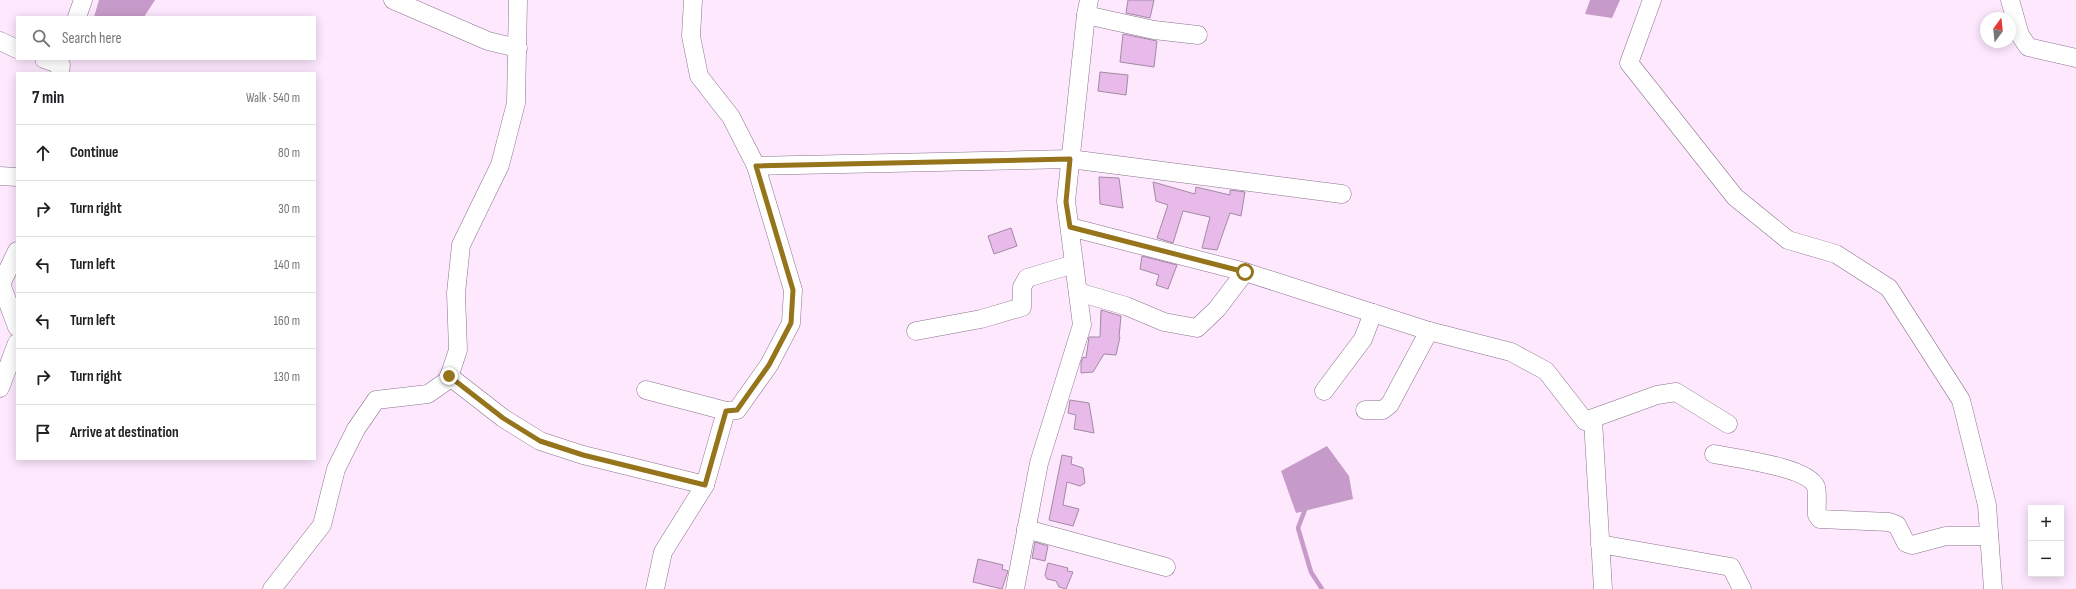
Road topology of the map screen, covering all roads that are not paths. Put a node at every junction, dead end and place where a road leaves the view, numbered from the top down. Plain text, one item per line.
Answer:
1 (83, 0) edge
2 (393, 0) edge
3 (518, 0) edge
4 (693, 0) edge
5 (1652, 0) edge
6 (2010, 0) edge
7 (1088, 7) edge
8 (77, 16) edge
9 (1198, 34) dead end
10 (0, 41) edge
11 (16, 48) edge
12 (518, 48) junction
13 (2076, 58) edge
14 (46, 60) edge
15 (61, 66) edge
16 (1070, 159) junction
17 (756, 166) junction
18 (0, 176) edge
19 (16, 177) edge
20 (1342, 194) dead end
21 (1070, 227) junction
22 (16, 253) edge
23 (1074, 264) junction
24 (1245, 272) junction
25 (1078, 292) junction
26 (1373, 313) junction
27 (16, 324) edge
28 (916, 331) dead end
29 (1429, 331) junction
30 (16, 346) edge
31 (449, 376) junction
32 (0, 388) edge
33 (646, 390) dead end
34 (1324, 391) dead end
35 (1365, 410) dead end
36 (726, 411) junction
37 (1593, 420) junction
38 (1728, 424) dead end
39 (1714, 454) dead end
40 (705, 485) junction
41 (1026, 529) junction
42 (1989, 536) junction
43 (1600, 544) junction
44 (1166, 567) dead end
45 (272, 589) edge
46 (655, 589) edge
47 (1015, 589) edge
48 (1604, 589) edge
49 (1742, 589) edge
50 (1993, 589) edge

1 - 8 street
2 - 12 street
3 - 12 street
4 - 17 street
5 - 42 street
6 - 13 street
7 - 9 street
7 - 16 street
10 - 11 street
12 - 31 street
14 - 15 street
16 - 17 street
16 - 20 street
16 - 21 street
17 - 36 street
18 - 19 street
21 - 23 street
21 - 24 street
22 - 27 street
23 - 25 street
23 - 28 street
24 - 25 street
24 - 26 street
25 - 41 street
26 - 29 street
26 - 34 street
29 - 35 street
29 - 37 street
30 - 32 street
31 - 40 street
31 - 45 street
33 - 36 street
36 - 40 street
37 - 38 street
37 - 43 street
39 - 42 street
40 - 46 street
41 - 44 street
41 - 47 street
42 - 50 street
43 - 48 street
43 - 49 street

